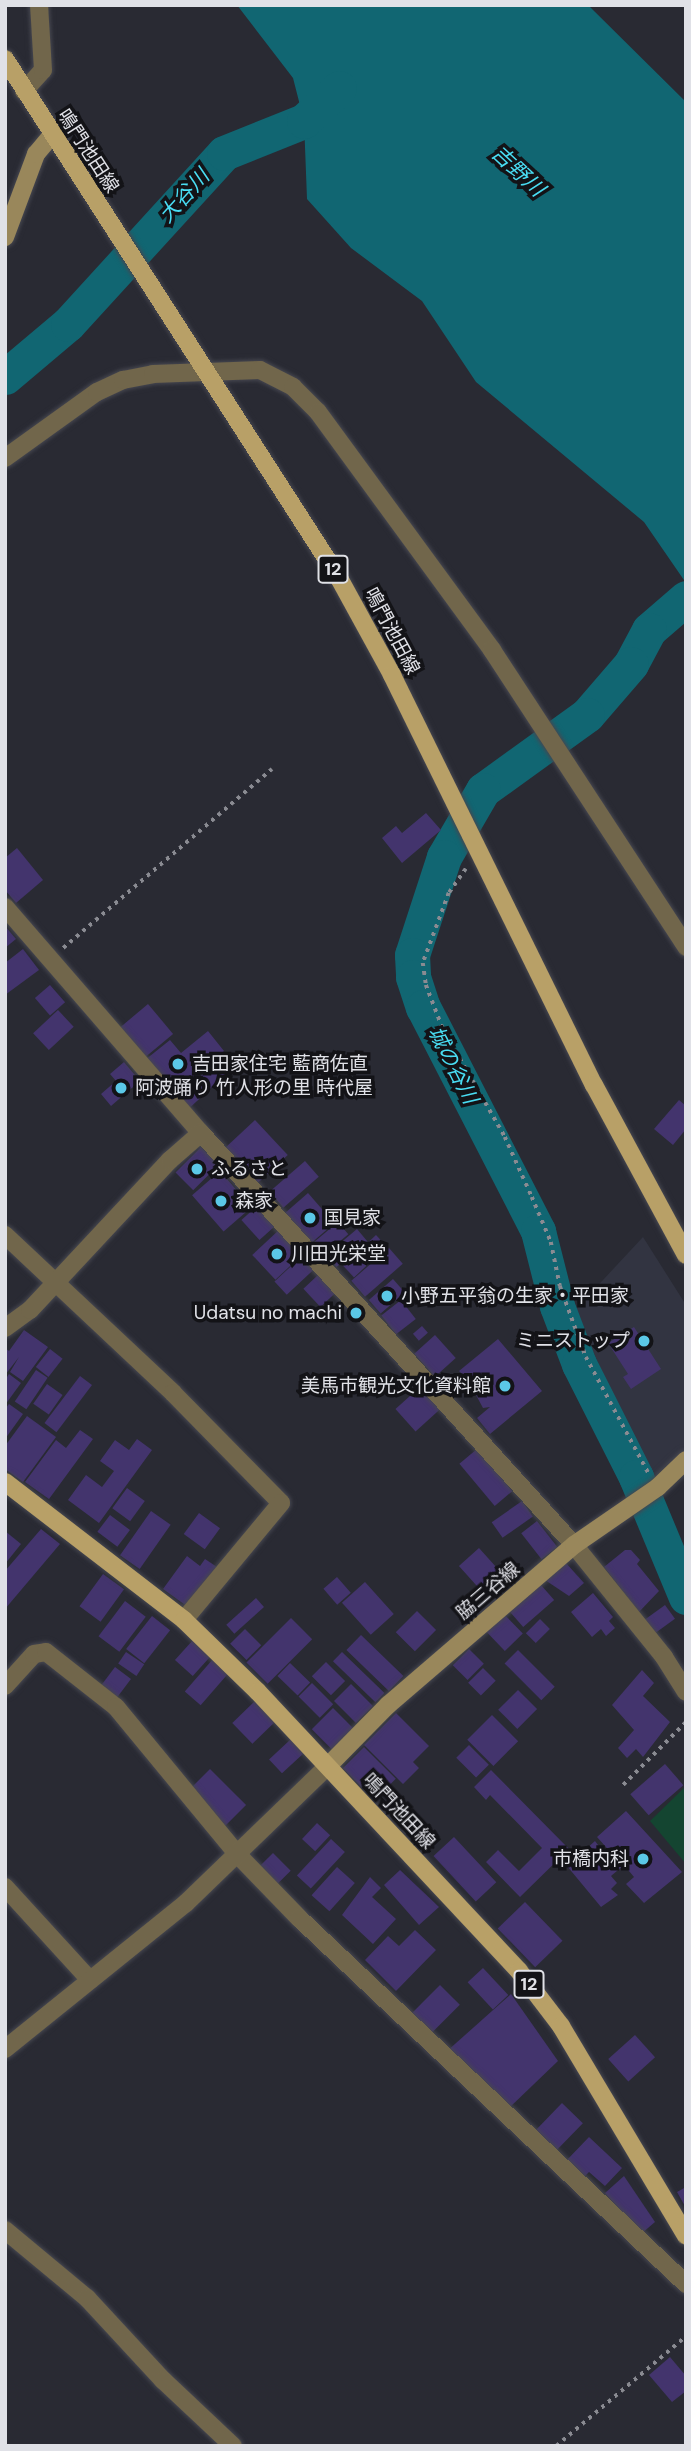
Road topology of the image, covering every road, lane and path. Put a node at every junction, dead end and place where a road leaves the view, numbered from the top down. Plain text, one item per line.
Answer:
1 (39, 5) edge
2 (5, 59) edge
3 (24, 92) junction
4 (52, 135) junction
5 (5, 237) edge
6 (208, 371) junction
7 (5, 458) edge
8 (272, 769) dead end
9 (478, 853) junction
10 (5, 906) edge
11 (686, 947) edge
12 (51, 958) junction
13 (201, 1133) junction
14 (5, 1235) edge
15 (686, 1255) edge
16 (54, 1286) junction
17 (5, 1328) edge
18 (686, 1460) edge
19 (5, 1482) edge
20 (658, 1487) junction
21 (574, 1545) junction
22 (184, 1620) junction
23 (5, 1686) edge
24 (686, 1692) edge
25 (686, 1722) edge
26 (328, 1766) junction
27 (623, 1785) dead end
28 (237, 1854) junction
29 (5, 1887) edge
30 (90, 1980) junction
31 (5, 2049) edge
32 (5, 2230) edge
33 (686, 2236) edge
34 (686, 2284) edge
35 (686, 2336) edge
36 (233, 2446) edge
37 (556, 2446) edge

1 - 3 street
2 - 3 main road, 鳴門池田線 / 12
3 - 4 main road, 鳴門池田線 / 12
4 - 5 main road
4 - 6 main road, 鳴門池田線 / 12
6 - 7 street
6 - 9 main road, 鳴門池田線 / 12
6 - 11 street
8 - 12 path
9 - 15 main road, 鳴門池田線 / 12
9 - 20 path
10 - 12 street
12 - 13 street
13 - 16 street
13 - 21 street
14 - 16 street
16 - 17 street
16 - 22 street
18 - 20 main road, 脇三谷線
19 - 22 main road, 鳴門池田線 / 12
20 - 21 main road, 脇三谷線
21 - 24 street
21 - 26 main road, 脇三谷線
22 - 26 main road, 鳴門池田線 / 12
23 - 28 street
25 - 27 path
26 - 28 street
26 - 33 main road, 鳴門池田線 / 12
28 - 30 street
28 - 34 street
29 - 30 street
30 - 31 street
32 - 36 street
35 - 37 path

